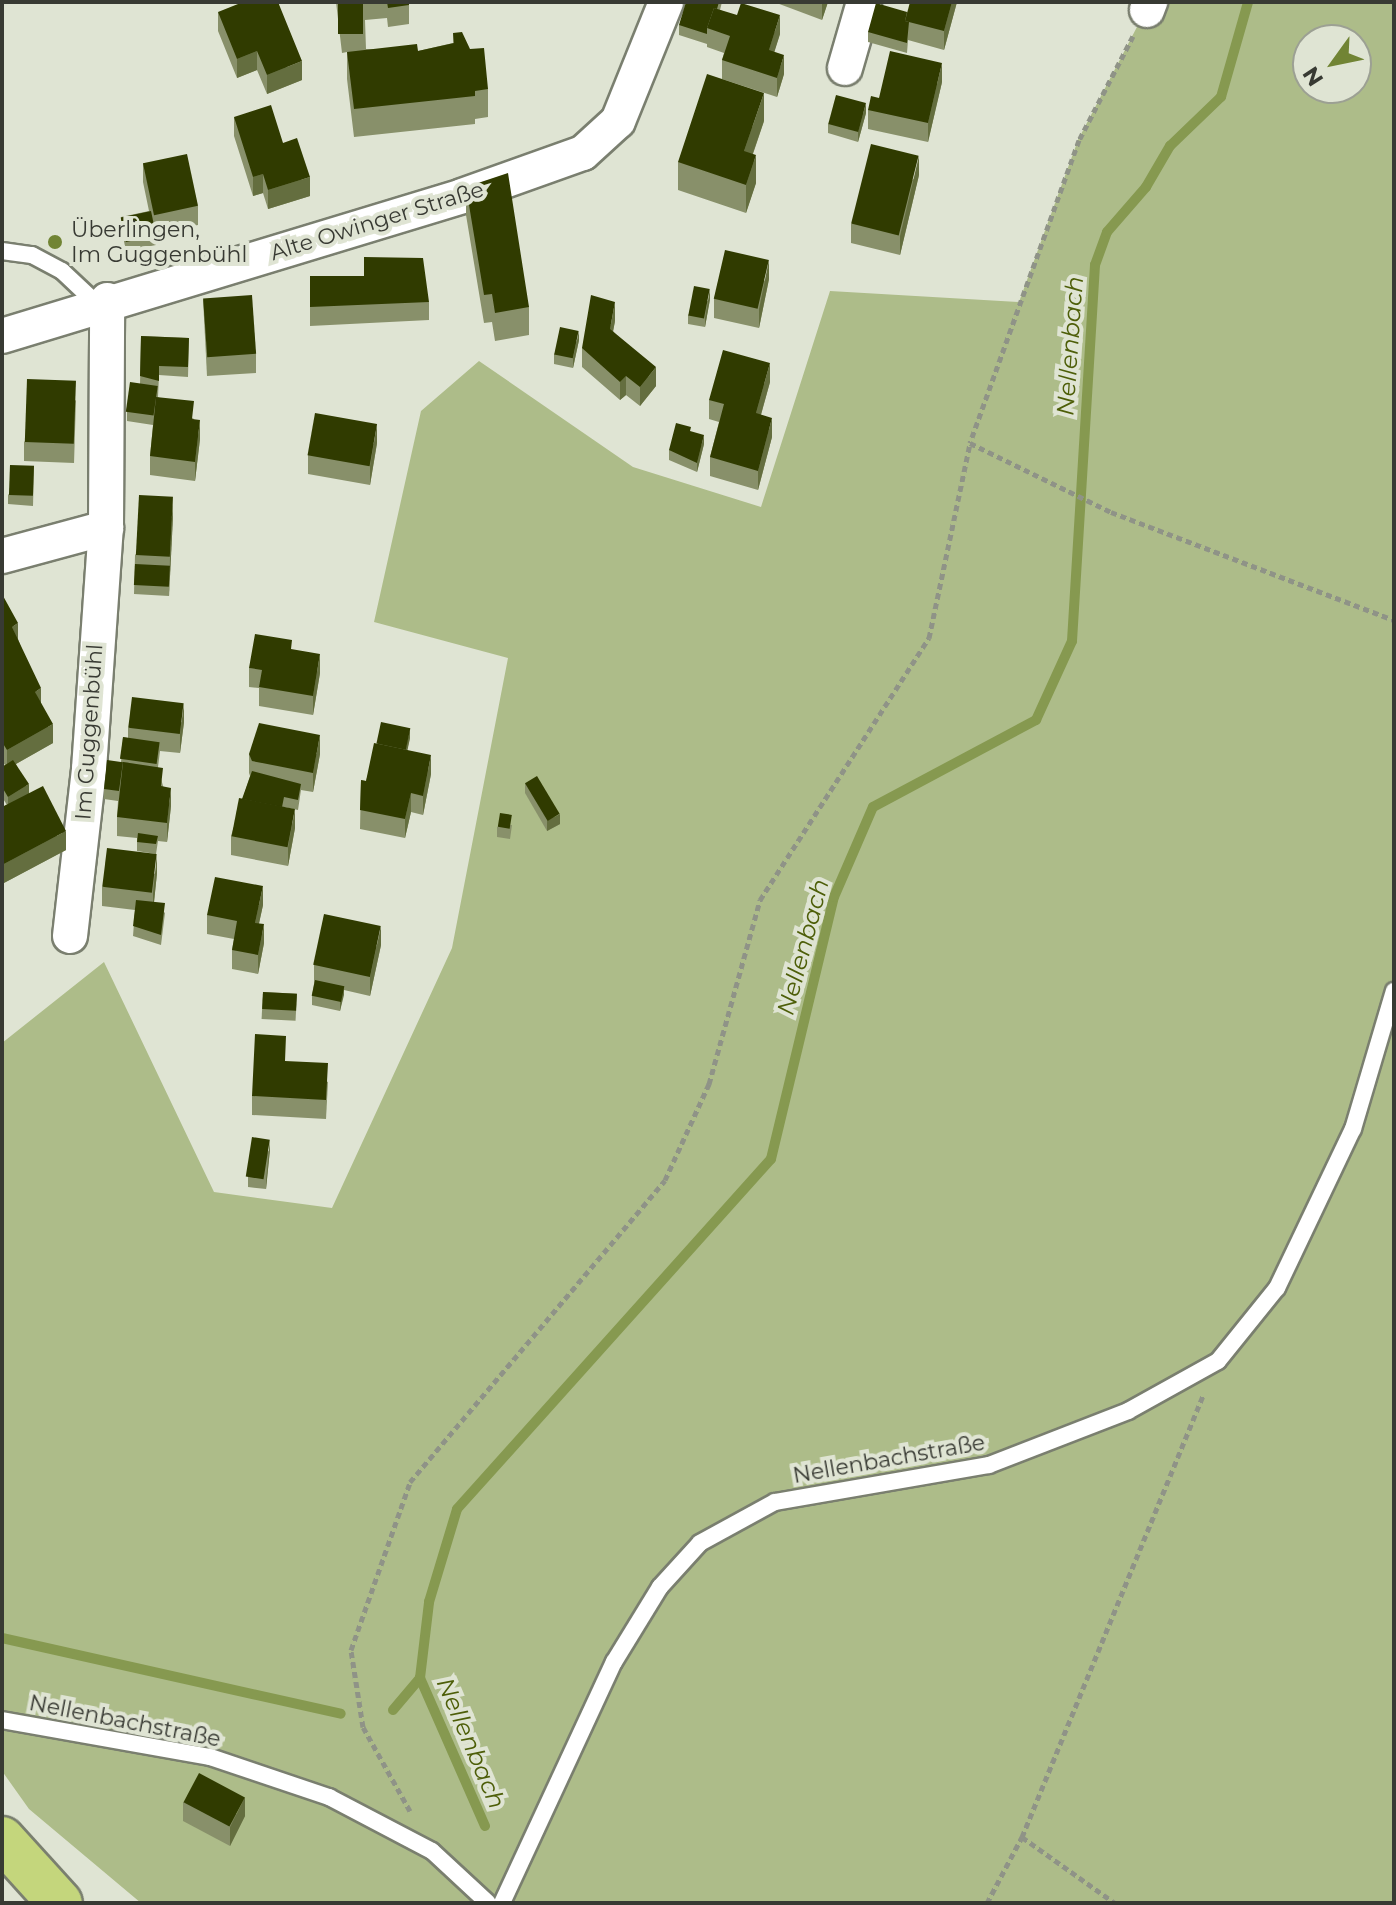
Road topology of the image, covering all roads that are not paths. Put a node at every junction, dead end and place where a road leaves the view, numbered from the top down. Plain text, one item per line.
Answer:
1 (666, 2) edge
2 (864, 2) edge
3 (845, 68) dead end
4 (2, 251) edge
5 (102, 302) junction
6 (2, 336) edge
7 (106, 528) junction
8 (2, 556) edge
9 (70, 936) dead end
10 (1394, 991) edge
11 (2, 1720) edge
12 (2, 1839) edge
13 (60, 1903) edge
14 (488, 1903) edge
15 (502, 1903) edge

1 - 5 street, Alte Owinger Straße
2 - 3 street
4 - 5 lane
5 - 6 street, Alte Owinger Straße
5 - 7 street, Im Guggenbühl
7 - 8 street
7 - 9 street, Im Guggenbühl
10 - 15 lane, Nellenbachstraße
11 - 14 lane, Nellenbachstraße
12 - 13 main road

